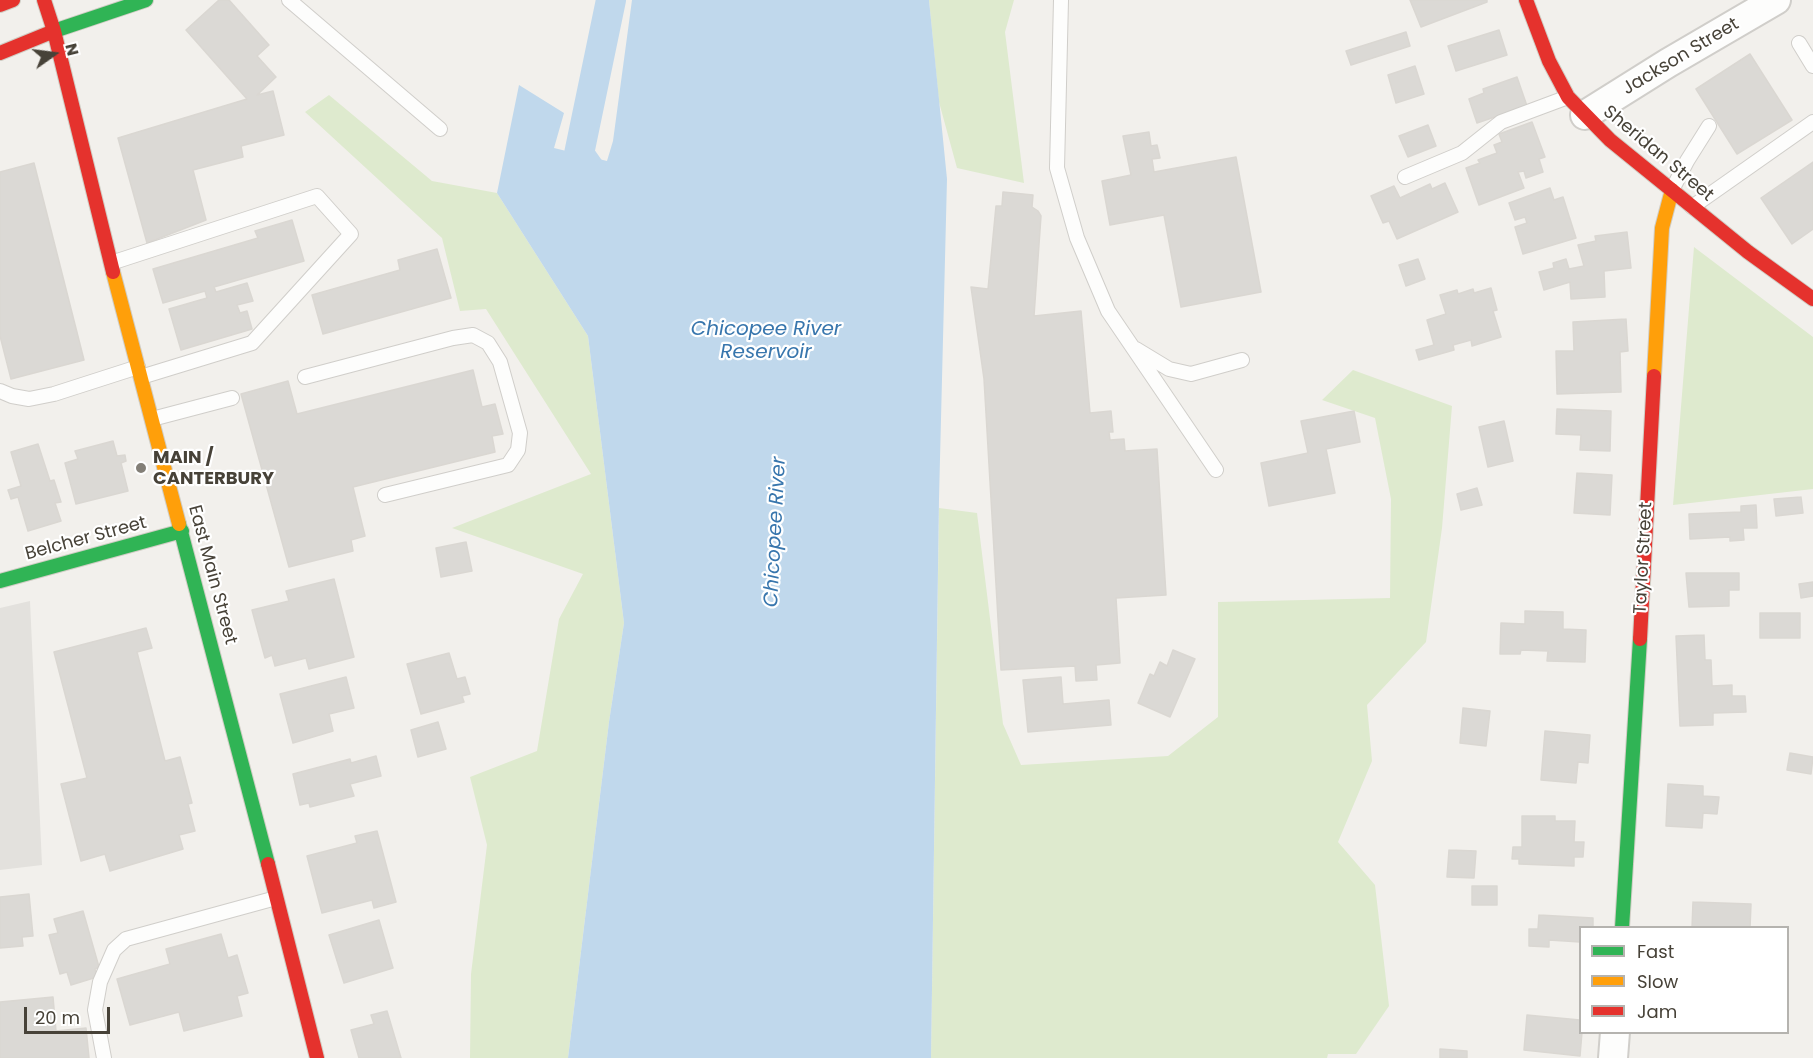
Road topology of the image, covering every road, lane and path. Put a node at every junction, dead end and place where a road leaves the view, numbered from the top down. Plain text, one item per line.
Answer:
1 (13, 0) edge
2 (44, 0) edge
3 (146, 0) edge
4 (289, 0) edge
5 (1061, 0) edge
6 (1526, 0) edge
7 (1776, 0) edge
8 (0, 5) edge
9 (54, 31) junction
10 (1799, 43) dead end
11 (0, 53) edge
12 (1813, 66) edge
13 (1577, 106) junction
14 (1813, 122) edge
15 (1709, 126) dead end
16 (440, 129) dead end
17 (1405, 177) dead end
18 (1672, 190) junction
19 (1692, 207) junction
20 (111, 263) junction
21 (1813, 299) edge
22 (1132, 346) junction
23 (1242, 360) dead end
24 (139, 372) junction
25 (305, 377) dead end
26 (0, 391) edge
27 (232, 398) dead end
28 (152, 419) junction
29 (1216, 470) dead end
30 (385, 495) dead end
31 (182, 531) junction
32 (0, 581) edge
33 (276, 898) junction
34 (1622, 926) edge
35 (1615, 1034) edge
36 (104, 1058) edge
37 (317, 1058) edge
38 (1613, 1058) edge

1 - 8 main road
2 - 9 main road, East Main Street
3 - 9 main road
4 - 16 lane
5 - 22 lane
6 - 13 main road, Sheridan Street
7 - 13 street, Jackson Street
9 - 11 main road
9 - 20 main road, East Main Street
10 - 12 lane
13 - 17 lane
13 - 18 main road, Sheridan Street
14 - 19 lane
15 - 18 lane
18 - 19 main road, Sheridan Street
18 - 34 main road, Taylor Street
19 - 21 main road, Sheridan Street
20 - 24 main road, East Main Street
20 - 24 lane
22 - 23 lane
22 - 29 lane
24 - 26 lane
24 - 28 main road, East Main Street
25 - 30 lane
27 - 28 lane
28 - 31 main road, East Main Street
31 - 32 main road, Belcher Street
31 - 33 main road, East Main Street
33 - 36 lane
33 - 37 main road, East Main Street
35 - 38 street

